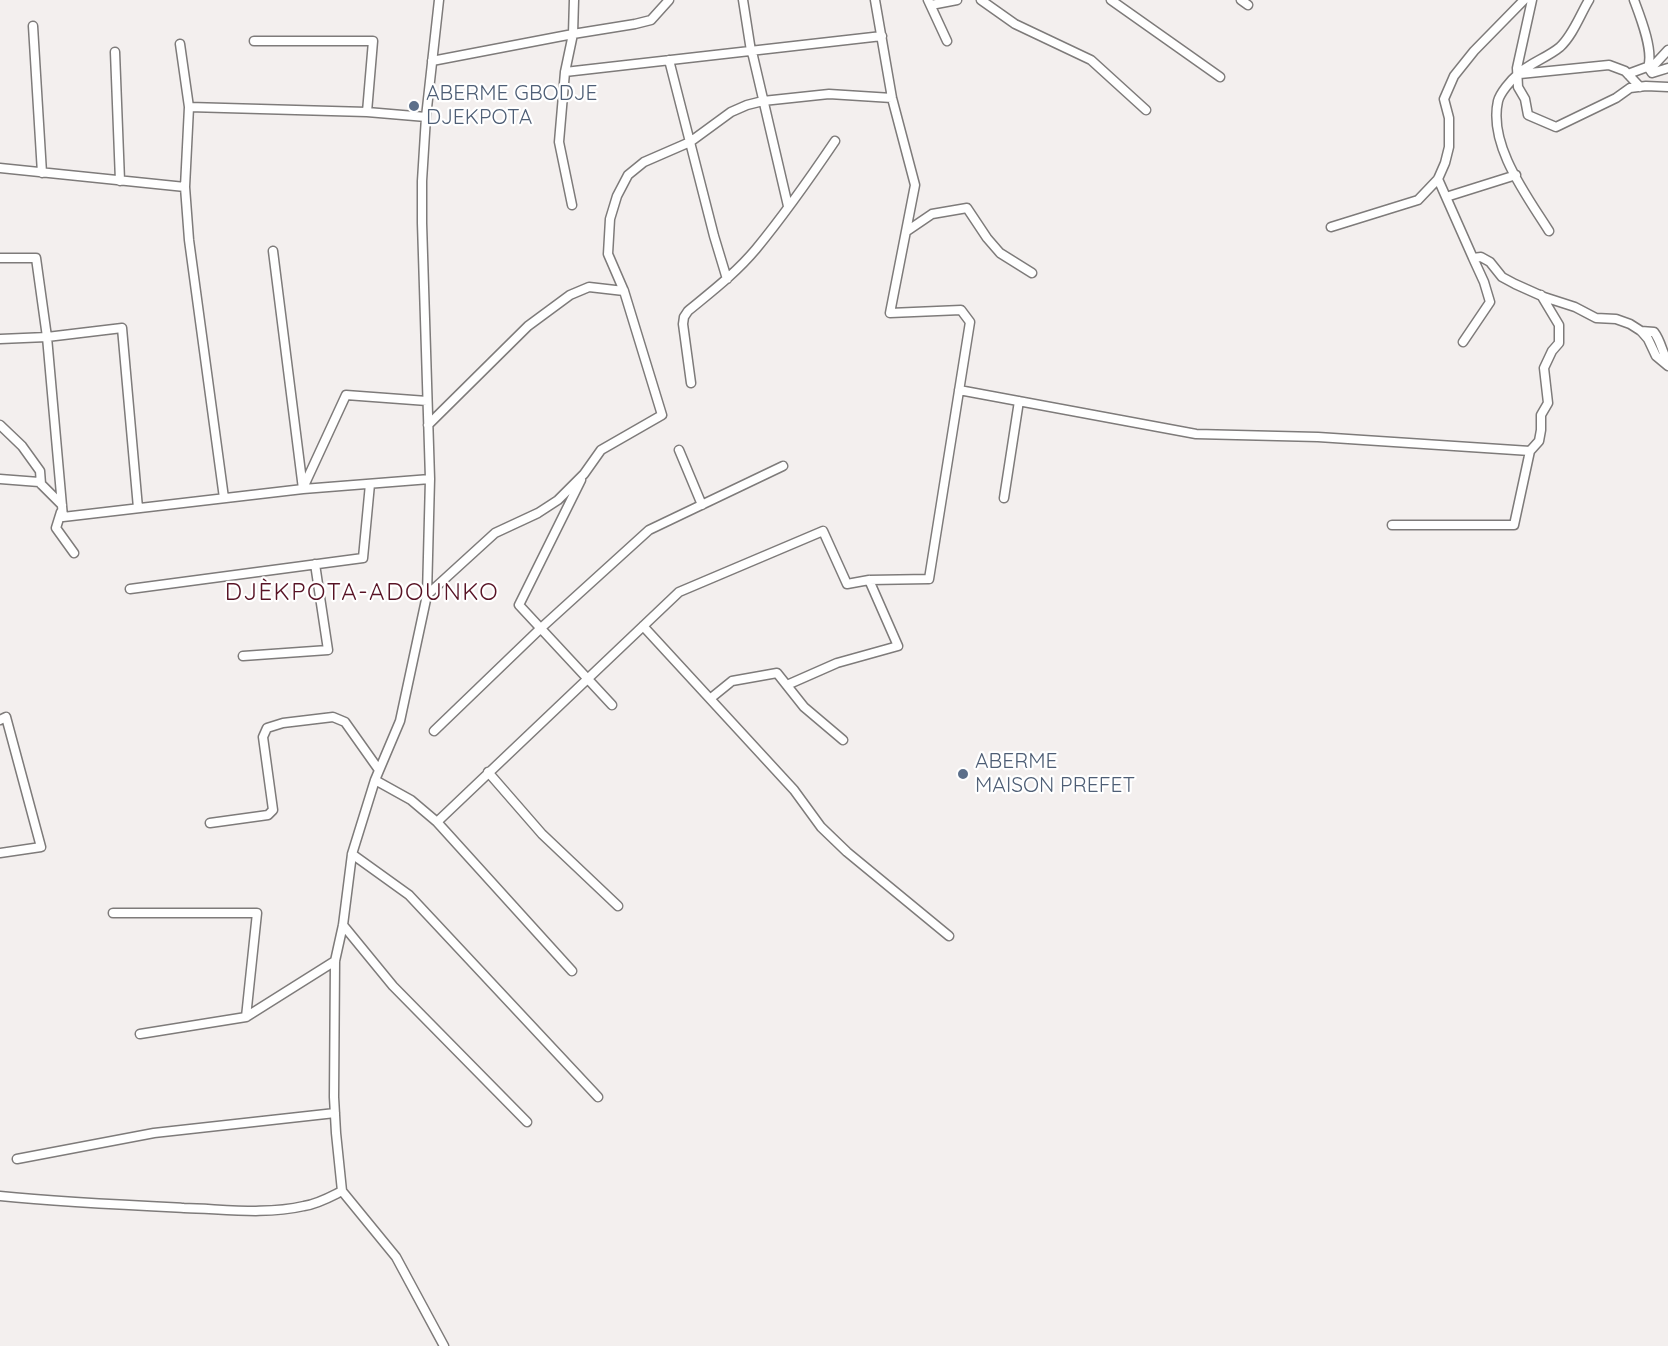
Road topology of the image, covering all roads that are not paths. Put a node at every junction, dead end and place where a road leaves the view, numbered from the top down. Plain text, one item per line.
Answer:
1 (439, 0) edge
2 (574, 0) edge
3 (669, 0) edge
4 (743, 0) edge
5 (875, 0) edge
6 (957, 0) edge
7 (981, 0) edge
8 (1111, 0) edge
9 (1524, 0) edge
10 (1532, 0) edge
11 (1588, 0) edge
12 (1635, 0) edge
13 (930, 3) edge
14 (33, 26) dead end
15 (573, 34) junction
16 (882, 36) junction
17 (254, 41) dead end
18 (947, 41) dead end
19 (180, 44) dead end
20 (1668, 50) edge
21 (751, 51) junction
22 (115, 52) dead end
23 (669, 60) junction
24 (432, 61) junction
25 (1648, 67) junction
26 (1668, 68) edge
27 (565, 72) junction
28 (1517, 74) junction
29 (1628, 74) junction
30 (1220, 77) dead end
31 (1640, 87) junction
32 (1668, 87) edge
33 (892, 98) junction
34 (763, 101) junction
35 (189, 107) junction
36 (1146, 110) dead end
37 (367, 112) junction
38 (426, 117) junction
39 (835, 141) dead end
40 (690, 142) junction
41 (0, 168) edge
42 (42, 172) junction
43 (1516, 175) junction
44 (1438, 179) junction
45 (120, 181) junction
46 (185, 187) junction
47 (1446, 197) junction
48 (572, 205) dead end
49 (788, 206) junction
50 (1331, 227) dead end
51 (907, 231) junction
52 (1550, 231) dead end
53 (273, 251) dead end
54 (0, 258) edge
55 (1473, 258) junction
56 (1032, 273) dead end
57 (727, 279) junction
58 (624, 291) junction
59 (1542, 295) junction
60 (1641, 331) junction
61 (47, 336) junction
62 (0, 339) edge
63 (1663, 339) edge
64 (1463, 342) dead end
65 (1668, 364) edge
66 (691, 383) dead end
67 (959, 390) junction
68 (427, 401) junction
69 (1019, 401) junction
70 (0, 425) edge
71 (428, 425) junction
72 (679, 450) dead end
73 (1530, 451) junction
74 (783, 466) dead end
75 (584, 474) junction
76 (0, 479) edge
77 (430, 479) junction
78 (41, 484) junction
79 (370, 484) junction
80 (303, 489) junction
81 (225, 498) junction
82 (1004, 498) dead end
83 (702, 505) junction
84 (62, 507) junction
85 (138, 508) junction
86 (1392, 525) dead end
87 (74, 553) dead end
88 (315, 564) junction
89 (869, 580) junction
90 (130, 589) dead end
91 (427, 595) junction
92 (643, 626) junction
93 (541, 628) junction
94 (243, 656) dead end
95 (588, 678) junction
96 (787, 685) junction
97 (711, 699) junction
98 (612, 705) dead end
99 (0, 720) edge
100 (434, 731) dead end
101 (843, 740) dead end
102 (379, 770) junction
103 (488, 772) junction
104 (375, 780) junction
105 (437, 822) junction
106 (210, 823) dead end
107 (0, 853) edge
108 (352, 854) junction
109 (618, 906) dead end
110 (113, 913) dead end
111 (343, 925) junction
112 (949, 936) dead end
113 (335, 961) junction
114 (572, 970) dead end
115 (246, 1017) junction
116 (140, 1034) dead end
117 (598, 1097) dead end
118 (335, 1113) junction
119 (527, 1122) dead end
120 (16, 1159) dead end
121 (342, 1191) junction
122 (0, 1196) edge
123 (444, 1346) edge

1 - 24 street
2 - 15 street
3 - 15 street
4 - 21 street
5 - 16 street
6 - 13 street
7 - 36 street
8 - 30 street
9 - 44 street
10 - 28 street
11 - 28 street
12 - 25 street
13 - 18 street
14 - 42 street
15 - 24 street
15 - 27 street
16 - 21 street
16 - 33 street
17 - 37 street
19 - 35 street
20 - 25 street
21 - 23 street
21 - 34 street
22 - 45 street
23 - 27 street
23 - 40 street
24 - 38 street
25 - 26 street
25 - 29 street
27 - 48 street
28 - 29 street
28 - 31 street
28 - 43 street
29 - 31 street
31 - 32 street
33 - 34 street
33 - 51 street
34 - 40 street
34 - 49 street
35 - 37 street
35 - 46 street
37 - 38 street
38 - 68 street
39 - 49 street
40 - 57 street
40 - 58 street
41 - 42 street
42 - 45 street
43 - 47 street
43 - 52 street
44 - 47 street
44 - 50 street
45 - 46 street
46 - 81 street
47 - 55 street
49 - 57 street
51 - 56 street
51 - 67 street
53 - 80 street
54 - 61 street
55 - 59 street
55 - 64 street
57 - 66 street
58 - 71 street
58 - 75 street
59 - 60 street
59 - 73 street
60 - 63 street
60 - 65 street
61 - 62 street
61 - 84 street
61 - 85 street
63 - 65 street
67 - 69 street
67 - 89 street
68 - 71 street
68 - 80 street
69 - 73 street
69 - 82 street
70 - 78 street
71 - 77 street
72 - 83 street
73 - 86 street
74 - 83 street
75 - 91 street
75 - 93 street
76 - 78 street
77 - 79 street
77 - 91 street
78 - 84 street
79 - 80 street
79 - 88 street
80 - 81 street
81 - 85 street
83 - 93 street
84 - 85 street
84 - 87 street
88 - 90 street
88 - 94 street
89 - 92 street
89 - 96 street
91 - 102 street
92 - 95 street
92 - 97 street
93 - 95 street
93 - 100 street
95 - 98 street
95 - 103 street
96 - 97 street
96 - 101 street
97 - 112 street
99 - 107 street
102 - 104 street
102 - 106 street
103 - 105 street
103 - 109 street
104 - 105 street
104 - 108 street
105 - 114 street
108 - 111 street
108 - 117 street
110 - 115 street
111 - 113 street
111 - 119 street
113 - 115 street
113 - 118 street
115 - 116 street
118 - 120 street
118 - 121 street
121 - 122 street
121 - 123 street

